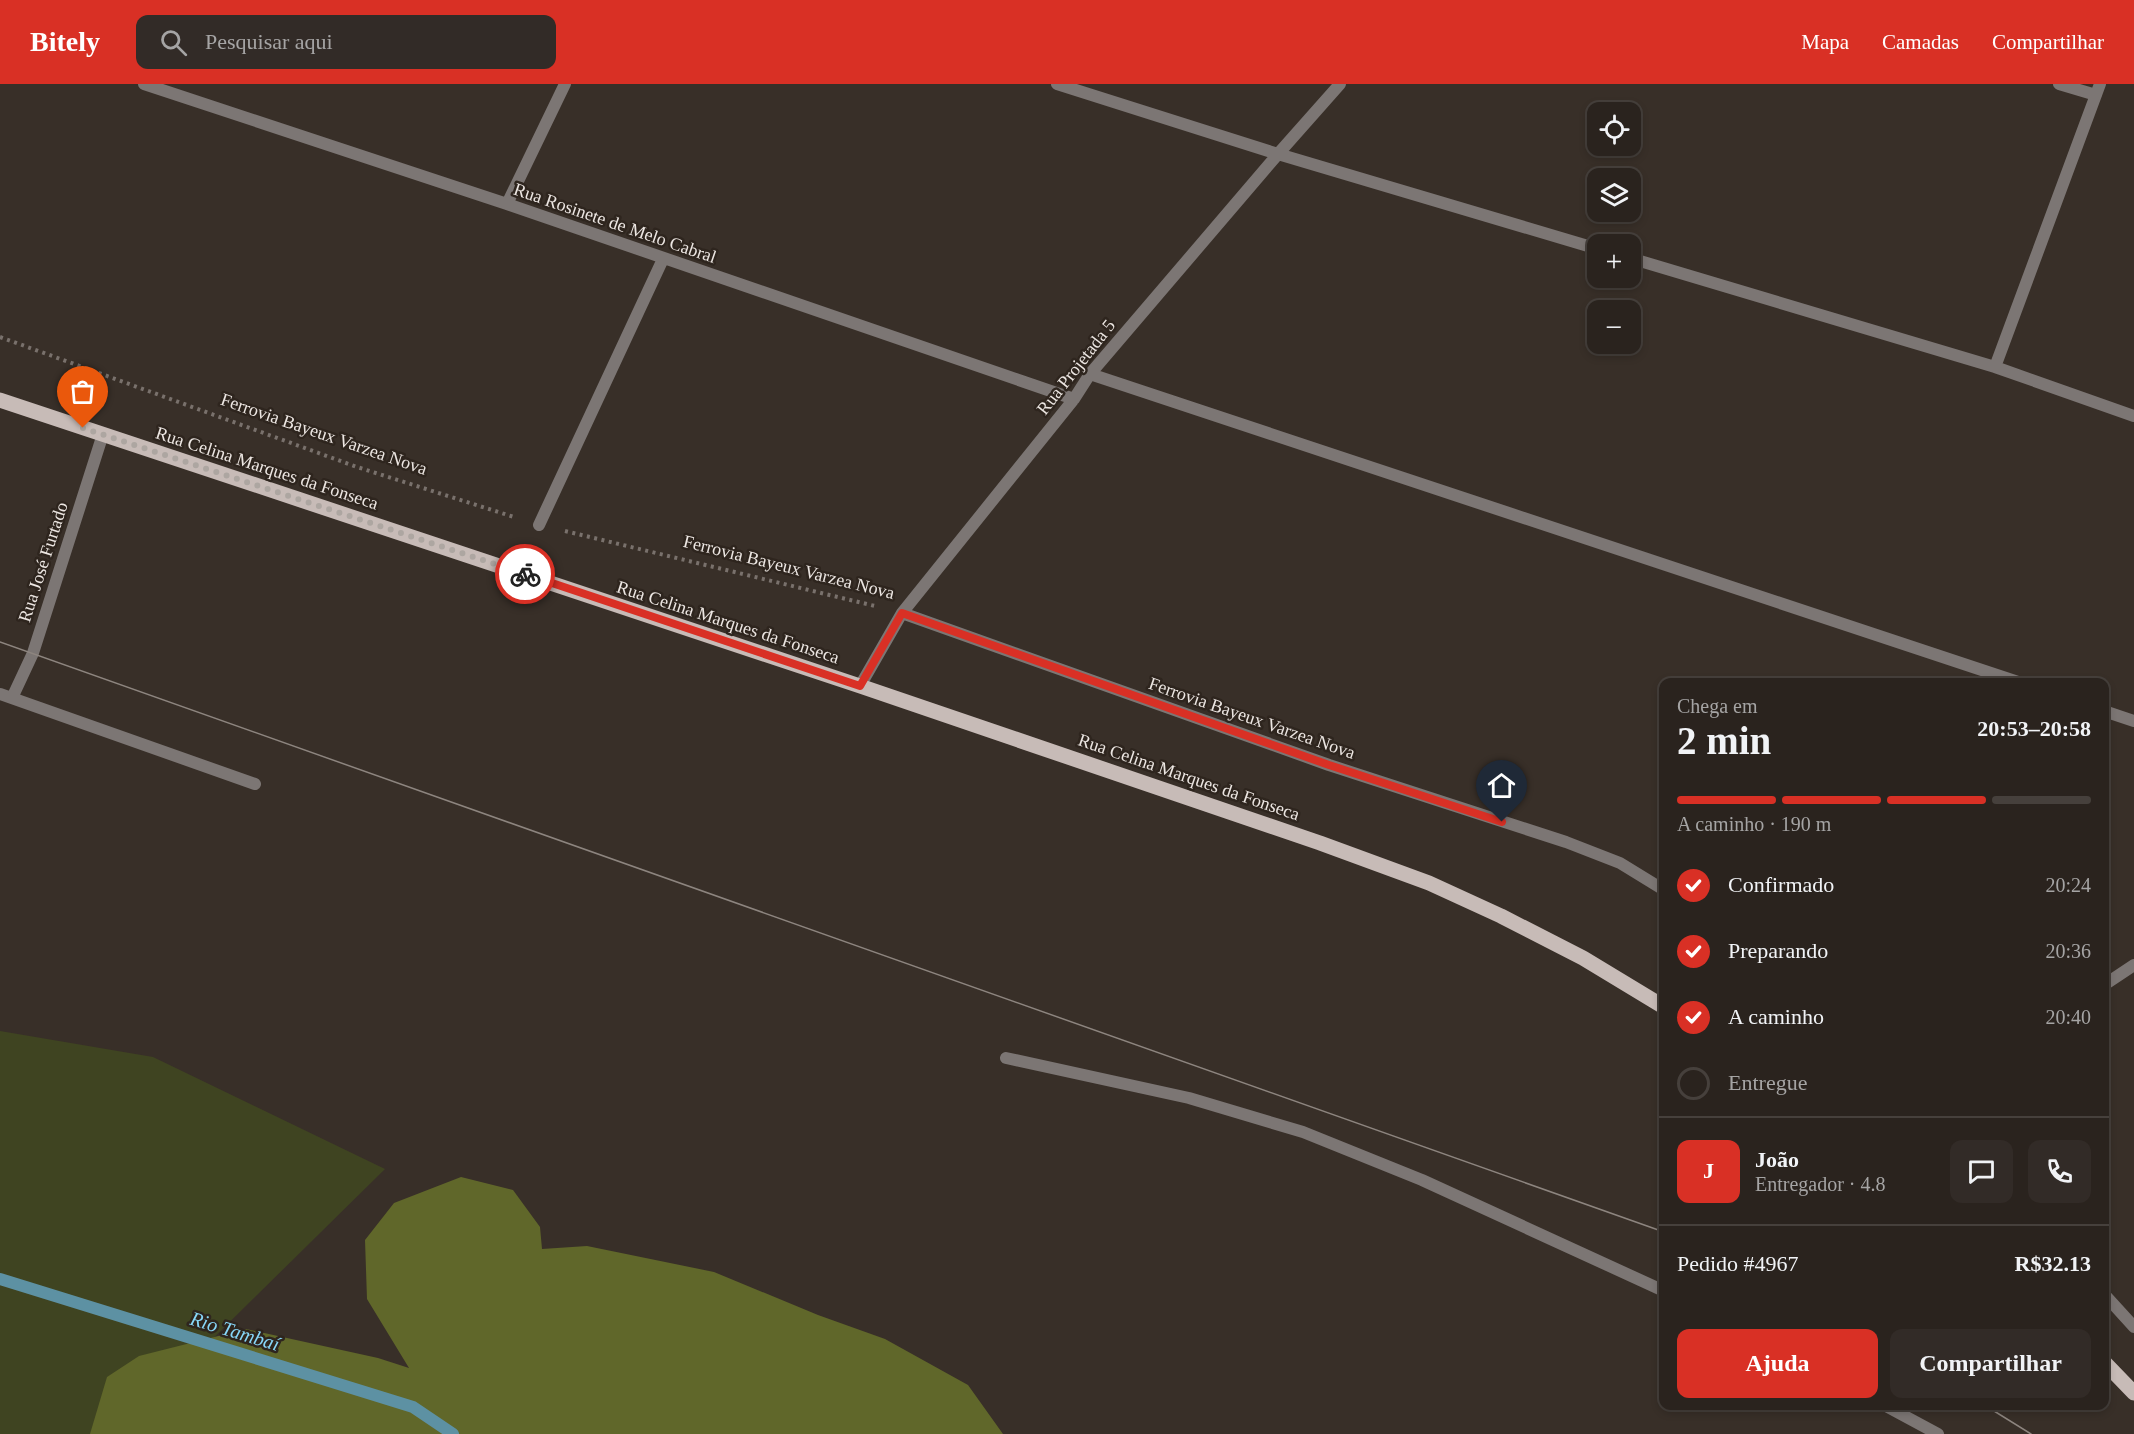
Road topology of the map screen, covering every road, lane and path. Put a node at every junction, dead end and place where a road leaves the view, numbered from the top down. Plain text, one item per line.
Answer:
1 (147, 84) edge
2 (565, 84) edge
3 (1057, 84) edge
4 (1340, 84) edge
5 (2058, 84) edge
6 (2098, 90) edge
7 (1278, 154) junction
8 (507, 204) junction
9 (1587, 246) edge
10 (663, 259) junction
11 (1641, 261) edge
12 (0, 337) edge
13 (1995, 367) junction
14 (1090, 375) junction
15 (1074, 399) junction
16 (0, 400) edge
17 (2134, 416) edge
18 (104, 434) junction
19 (539, 525) junction
20 (902, 613) junction
21 (2006, 678) edge
22 (860, 686) junction
23 (6, 696) edge
24 (2109, 713) edge
25 (2134, 721) edge
26 (255, 784) dead end
27 (1659, 887) edge
28 (2134, 965) edge
29 (2109, 982) edge
30 (1659, 1004) edge
31 (1006, 1058) dead end
32 (1659, 1289) edge
33 (2109, 1300) edge
34 (2134, 1327) edge
35 (2109, 1367) edge
36 (2134, 1393) edge
37 (1894, 1410) edge
38 (1938, 1434) edge

1 - 8 street, Rua Rosinete de Melo Cabral
2 - 8 street
3 - 7 street
4 - 7 street, Rua Projetada 5
5 - 6 street
6 - 13 street
7 - 9 street
7 - 14 street, Rua Projetada 5
8 - 10 street, Rua Rosinete de Melo Cabral
10 - 15 street, Rua Rosinete de Melo Cabral
10 - 19 street
11 - 13 street
12 - 19 path, Ferrovia Bayeux Varzea Nova
13 - 17 street
14 - 15 street, Rua Projetada 5
14 - 21 street
15 - 20 street, Rua Projetada 5
16 - 18 main road, Rua Celina Marques da Fonseca
18 - 22 main road, Rua Celina Marques da Fonseca
18 - 23 street, Rua José Furtado
19 - 20 path, Ferrovia Bayeux Varzea Nova
20 - 22 street, Rua Projetada 5
20 - 27 street, Ferrovia Bayeux Varzea Nova
22 - 30 main road, Rua Celina Marques da Fonseca
23 - 26 street, Rua José Furtado
24 - 25 street
28 - 29 street
31 - 32 street
33 - 34 street
35 - 36 main road
37 - 38 street

